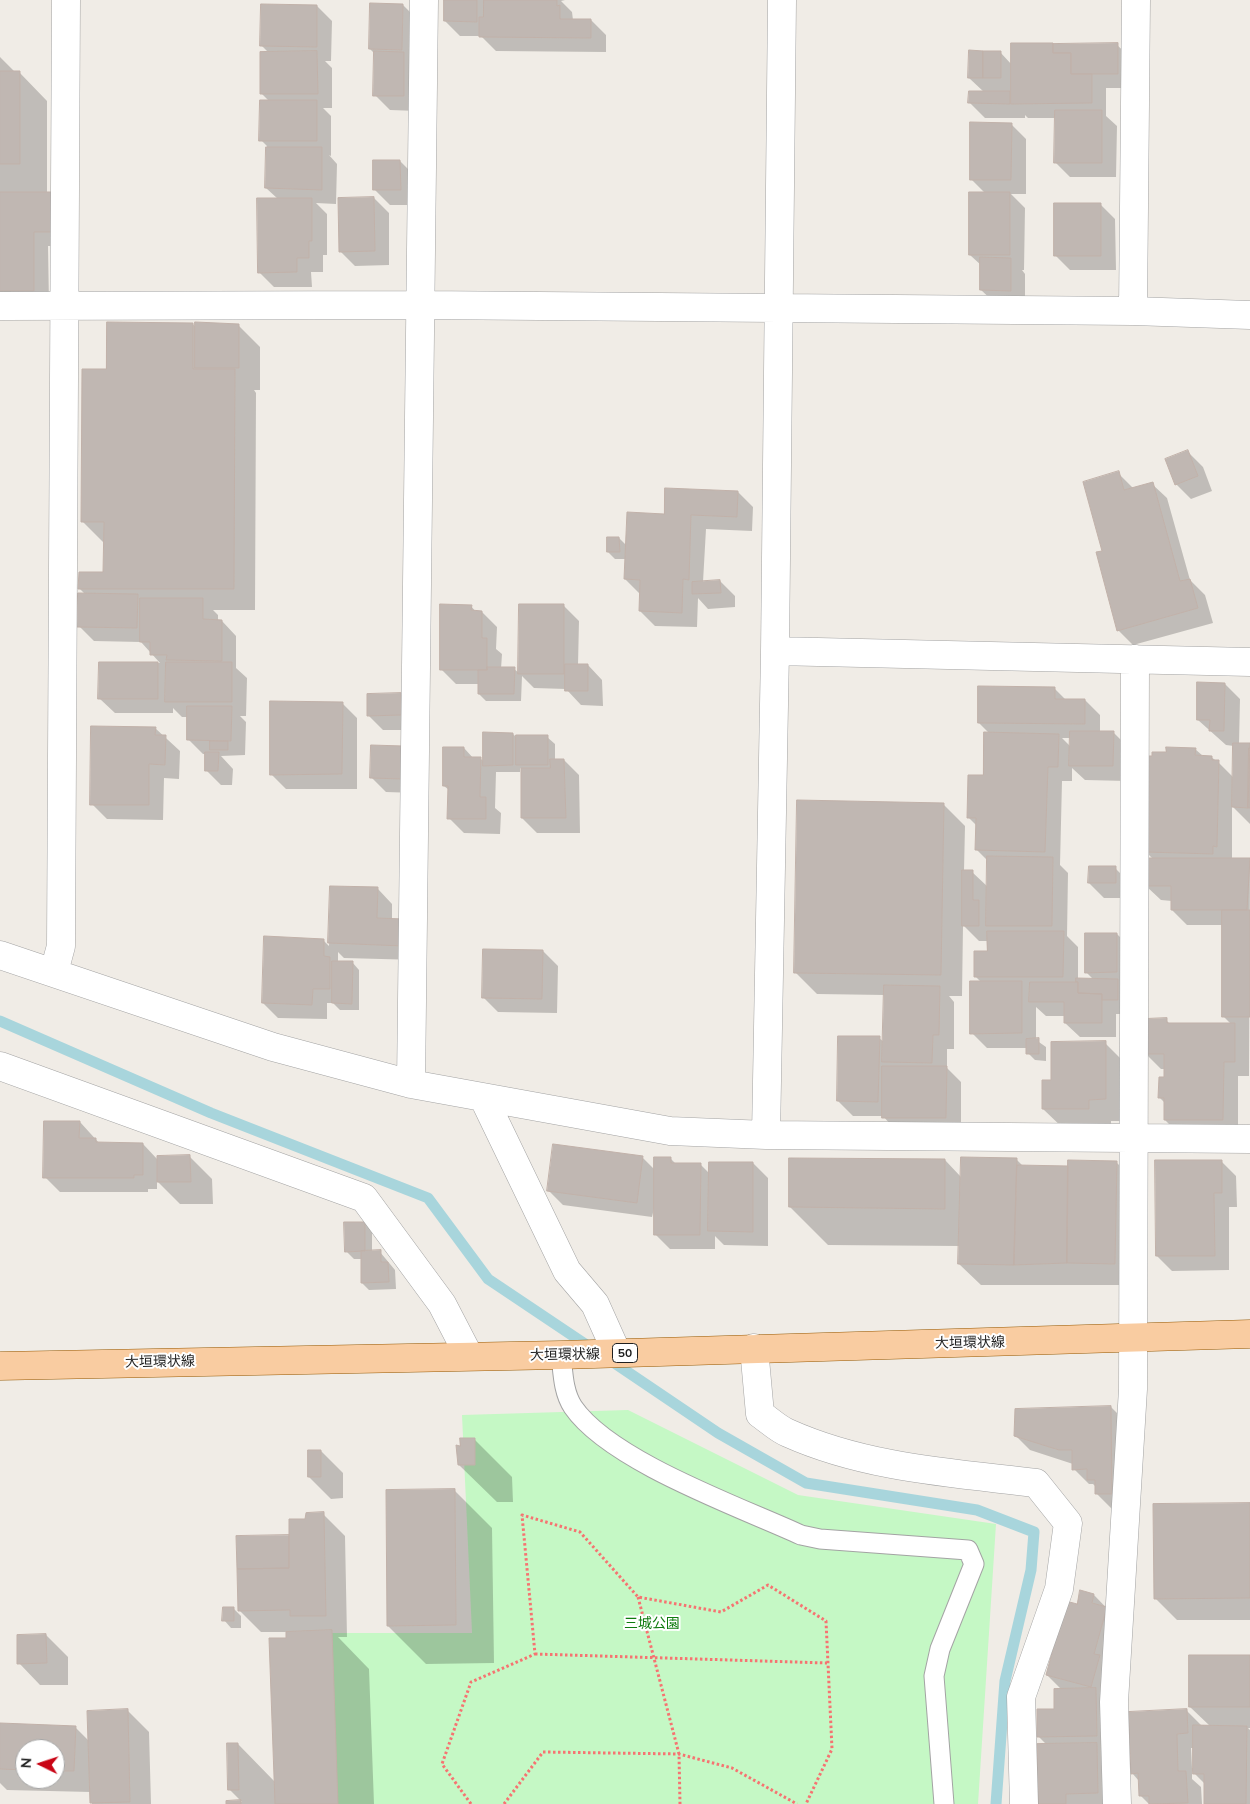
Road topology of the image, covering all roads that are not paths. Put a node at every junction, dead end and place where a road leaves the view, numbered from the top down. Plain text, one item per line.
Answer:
1 (66, 0) edge
2 (424, 0) edge
3 (782, 0) edge
4 (1136, 0) edge
5 (0, 306) edge
6 (65, 306) junction
7 (421, 306) junction
8 (779, 309) junction
9 (1132, 311) junction
10 (1250, 315) edge
11 (775, 651) junction
12 (1135, 659) junction
13 (1250, 662) edge
14 (0, 955) edge
15 (54, 972) junction
16 (0, 1066) edge
17 (411, 1084) junction
18 (483, 1097) junction
19 (766, 1135) junction
20 (1132, 1137) junction
21 (1250, 1139) edge
22 (1250, 1334) edge
23 (1133, 1339) junction
24 (754, 1348) junction
25 (618, 1354) junction
26 (561, 1355) junction
27 (469, 1356) junction
28 (0, 1366) edge
29 (944, 1804) edge
30 (1024, 1804) edge
31 (1116, 1804) edge

1 - 6 street
2 - 7 street
3 - 8 street
4 - 9 street
5 - 6 street
6 - 7 street
6 - 15 street
7 - 8 street
7 - 17 street
8 - 9 street
8 - 11 street
9 - 10 street
11 - 12 street
11 - 19 street
12 - 13 street
12 - 20 street
14 - 15 street
15 - 17 street
16 - 27 street
17 - 18 street
18 - 19 street
18 - 25 street
19 - 20 street
20 - 21 street
20 - 23 street
22 - 23 main road, 大垣環状線 / 50
23 - 24 main road, 大垣環状線 / 50
23 - 31 street
24 - 25 main road, 大垣環状線 / 50
24 - 30 street
25 - 26 main road, 大垣環状線 / 50
26 - 27 main road, 大垣環状線 / 50
26 - 29 lane
27 - 28 main road, 大垣環状線 / 50

